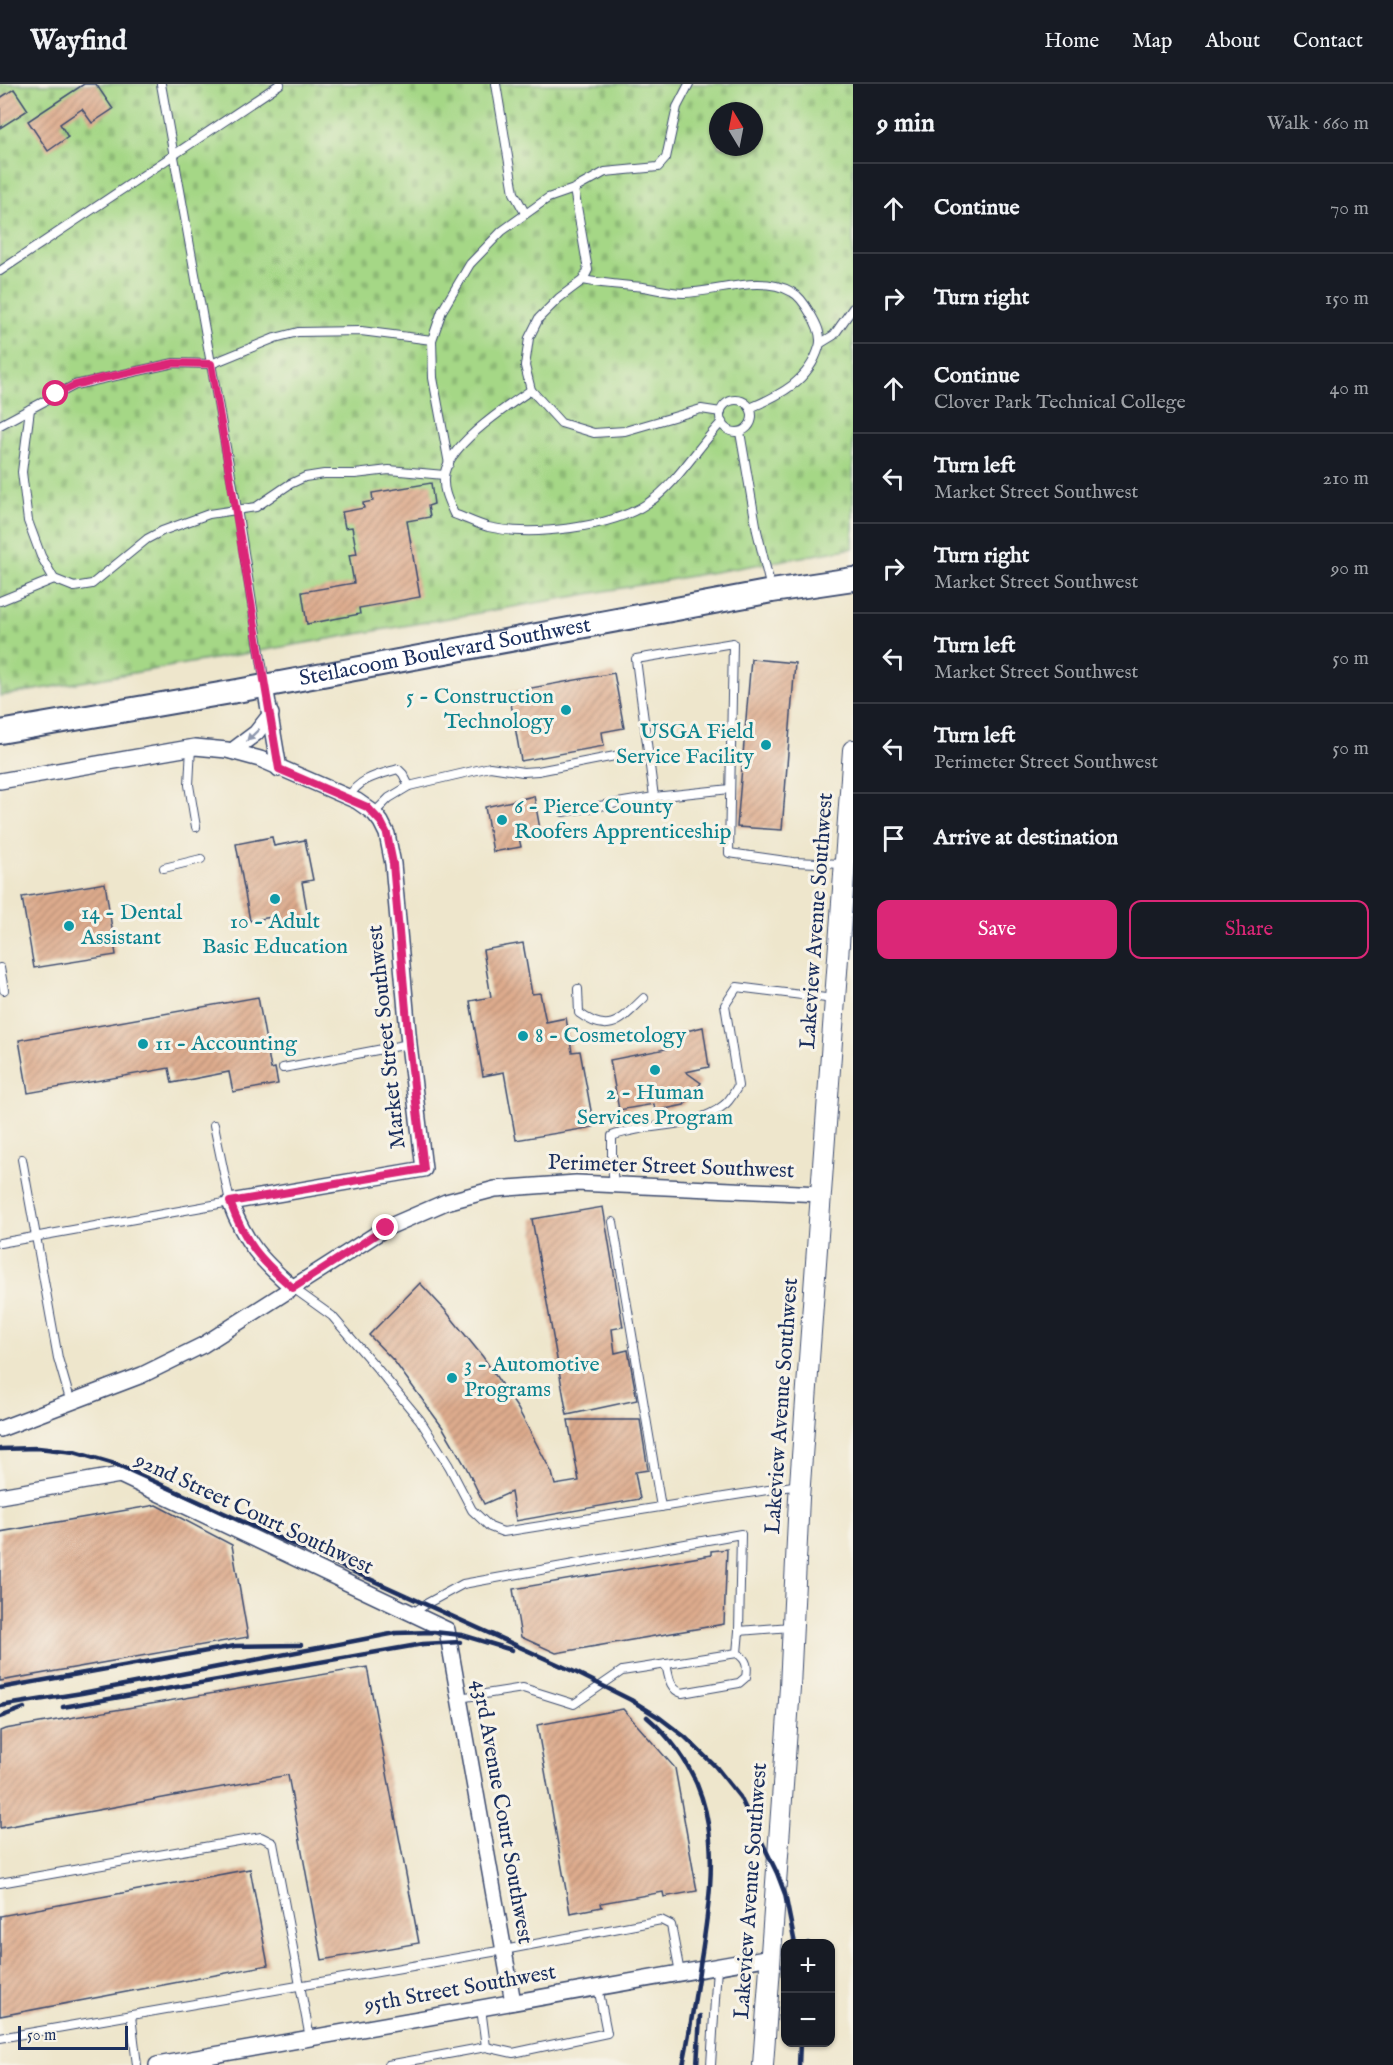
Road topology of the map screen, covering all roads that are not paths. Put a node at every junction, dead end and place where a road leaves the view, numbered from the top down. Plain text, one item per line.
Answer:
1 (161, 84) edge
2 (280, 84) edge
3 (496, 84) edge
4 (689, 84) edge
5 (174, 154) junction
6 (574, 189) junction
7 (525, 213) junction
8 (0, 271) edge
9 (583, 280) junction
10 (853, 308) edge
11 (432, 340) junction
12 (821, 343) junction
13 (211, 364) junction
14 (531, 390) junction
15 (750, 408) junction
16 (30, 409) junction
17 (721, 412) junction
18 (722, 422) junction
19 (0, 425) edge
20 (740, 432) junction
21 (449, 464) junction
22 (444, 476) junction
23 (237, 509) junction
24 (54, 579) junction
25 (853, 579) edge
26 (772, 591) junction
27 (0, 601) edge
28 (265, 686) junction
29 (271, 714) junction
30 (0, 732) edge
31 (192, 747) junction
32 (853, 750) edge
33 (232, 751) junction
34 (615, 756) dead end
35 (279, 769) junction
36 (0, 781) edge
37 (409, 786) junction
38 (730, 789) junction
39 (654, 797) junction
40 (348, 798) junction
41 (563, 812) dead end
42 (374, 813) junction
43 (196, 826) dead end
44 (201, 860) dead end
45 (845, 864) junction
46 (164, 867) dead end
47 (0, 968) edge
48 (578, 989) dead end
49 (4, 990) dead end
50 (644, 998) dead end
51 (835, 1000) junction
52 (409, 1044) junction
53 (283, 1068) dead end
54 (214, 1125) dead end
55 (22, 1159) dead end
56 (614, 1185) junction
57 (821, 1194) junction
58 (230, 1202) junction
59 (614, 1221) dead end
60 (37, 1236) junction
61 (0, 1243) edge
62 (293, 1288) junction
63 (71, 1403) junction
64 (0, 1429) edge
65 (800, 1485) junction
66 (0, 1496) edge
67 (661, 1507) junction
68 (412, 1614) junction
69 (793, 1627) junction
70 (447, 1630) joint
71 (739, 1631) junction
72 (737, 1653) junction
73 (666, 1664) junction
74 (459, 1698) junction
75 (0, 1883) edge
76 (504, 1950) junction
77 (771, 1957) junction
78 (717, 1966) junction
79 (680, 1973) junction
80 (300, 1987) junction
81 (598, 1988) junction
82 (513, 2002) junction
83 (481, 2008) junction
84 (130, 2016) junction
85 (0, 2038) edge
86 (310, 2038) junction
87 (486, 2047) junction
88 (137, 2065) edge
89 (157, 2065) edge
90 (388, 2065) edge
91 (711, 2065) edge
92 (763, 2065) edge

1 - 5 lane
2 - 5 lane
3 - 7 lane
4 - 6 lane
5 - 8 lane
5 - 13 lane
6 - 7 lane
6 - 9 lane
7 - 11 lane
9 - 12 lane
9 - 14 lane
10 - 12 lane
11 - 13 lane
11 - 21 lane
12 - 15 lane
13 - 16 lane
13 - 23 lane
14 - 17 lane
14 - 21 lane
15 - 17 lane
15 - 20 lane
16 - 19 lane
16 - 24 lane
17 - 18 lane
18 - 20 lane
18 - 22 lane
20 - 26 lane
21 - 22 lane
22 - 23 lane
23 - 24 lane
23 - 28 lane
24 - 27 lane
25 - 26 main road, Steilacoom Boulevard Southwest
26 - 28 main road, Steilacoom Boulevard Southwest
28 - 29 street
28 - 30 main road, Steilacoom Boulevard Southwest
29 -> 33 street
29 - 35 street
31 - 33 street
31 - 36 street
31 - 43 lane
32 - 45 street, Lakeview Avenue Southwest
33 - 35 street
34 - 37 lane
35 - 40 street
37 - 40 lane
37 - 42 lane
38 - 39 lane
38 - 39 lane
38 - 45 lane
39 - 41 lane
40 - 42 street
42 - 52 street, Market Street Southwest
44 - 46 lane
45 - 51 street, Lakeview Avenue Southwest
47 - 49 lane
48 - 50 lane
51 - 56 lane
51 - 57 street, Lakeview Avenue Southwest
52 - 53 lane
52 - 58 street, Market Street Southwest
54 - 58 lane
55 - 60 lane
56 - 57 street, Perimeter Street Southwest
56 - 62 street, Perimeter Street Southwest
57 - 65 street, Lakeview Avenue Southwest
58 - 60 lane
58 - 62 street
59 - 67 lane
60 - 61 lane
60 - 63 lane
62 - 63 street, Perimeter Street Southwest
62 - 67 lane
63 - 64 street, Perimeter Street Southwest
65 - 67 lane
65 - 69 street, Lakeview Avenue Southwest
66 - 68 street, 92nd Street Court Southwest
68 - 70 street, 92nd Street Court Southwest
68 - 71 lane
69 - 71 lane
69 - 77 street, Lakeview Avenue Southwest
70 - 74 street, 43rd Avenue Court Southwest
71 - 72 lane
72 - 73 lane
72 - 73 lane
73 - 74 lane
74 - 76 street, 43rd Avenue Court Southwest
75 - 80 lane
76 - 79 lane
76 - 80 lane
76 - 82 street, 43rd Avenue Court Southwest
77 - 78 street, 95th Street Southwest
77 - 92 street, Lakeview Avenue Southwest
78 - 79 street, 95th Street Southwest
78 - 91 lane
79 - 81 street, 95th Street Southwest
80 - 84 lane
80 - 86 lane
81 - 82 street, 95th Street Southwest
81 - 87 lane
82 - 83 street, 95th Street Southwest
83 - 86 street, 95th Street Southwest
83 - 87 lane
84 - 85 lane
84 - 88 lane
86 - 89 street, 95th Street Southwest
87 - 90 lane

